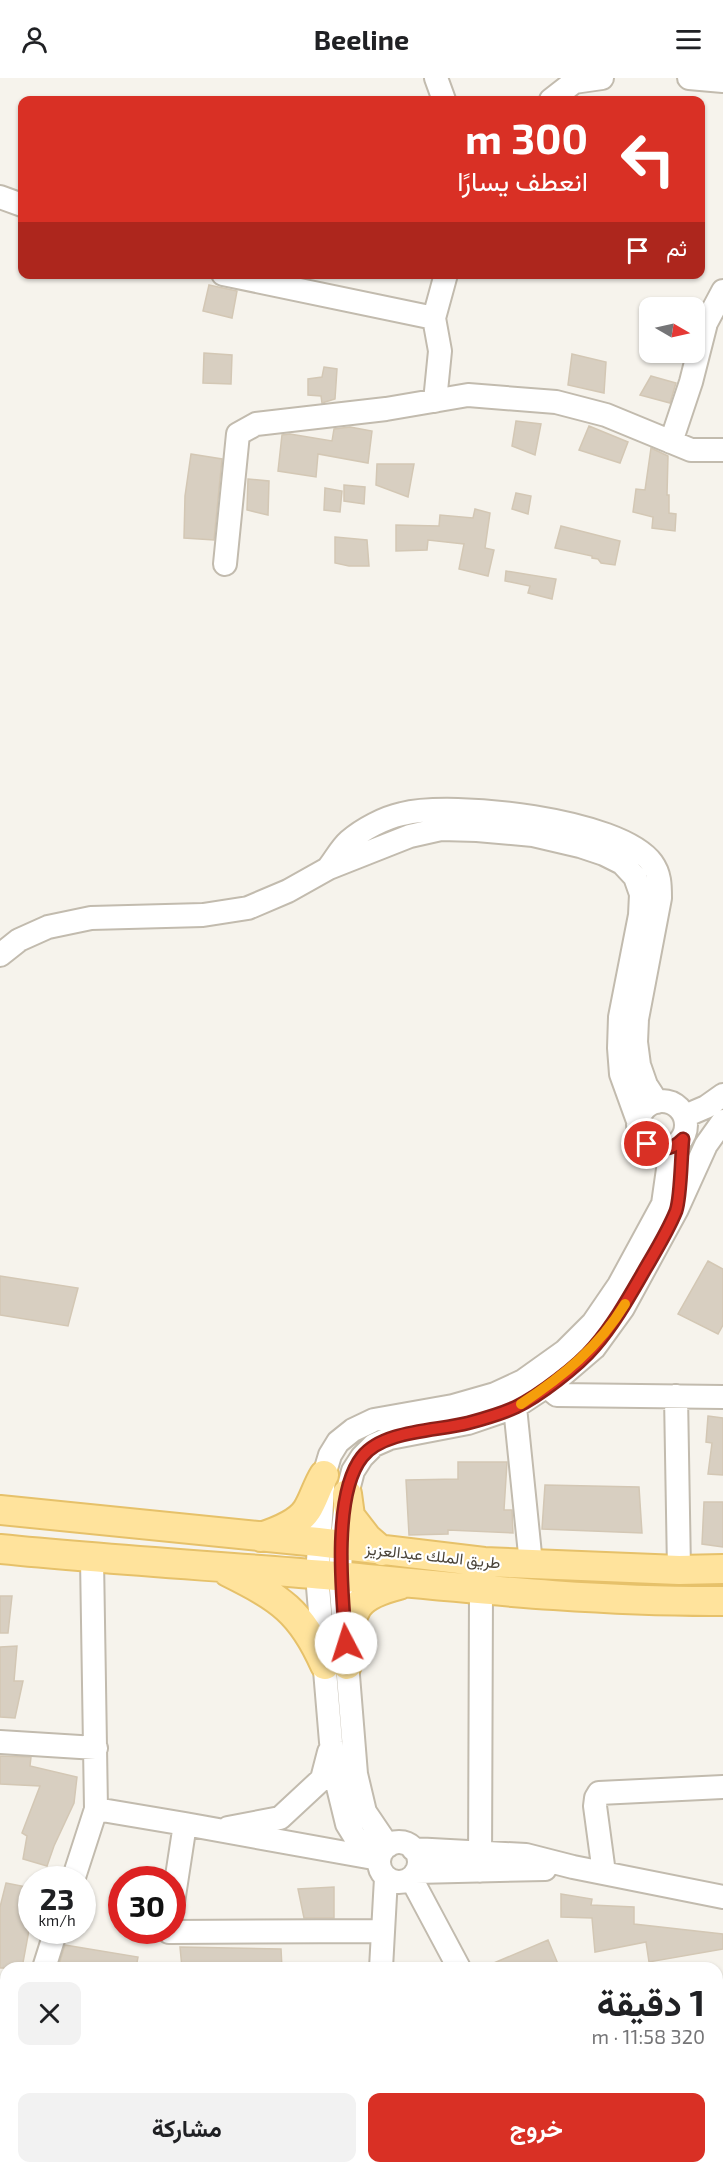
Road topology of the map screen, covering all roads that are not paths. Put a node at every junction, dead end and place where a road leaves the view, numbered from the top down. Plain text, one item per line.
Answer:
1 (436, 78) edge
2 (602, 78) edge
3 (689, 78) edge
4 (723, 81) edge
5 (443, 96) edge
6 (556, 96) edge
7 (0, 197) edge
8 (18, 204) edge
9 (247, 279) edge
10 (445, 279) edge
11 (723, 291) edge
12 (434, 318) junction
13 (435, 401) junction
14 (671, 442) junction
15 (723, 450) edge
16 (225, 564) dead end
17 (328, 868) junction
18 (0, 955) edge
19 (723, 1095) edge
20 (657, 1102) junction
21 (638, 1121) junction
22 (723, 1121) edge
23 (680, 1134) junction
24 (677, 1209) junction
25 (540, 1380) junction
26 (676, 1396) junction
27 (723, 1397) edge
28 (516, 1407) junction
29 (324, 1475) junction
30 (347, 1494) junction
31 (0, 1510) edge
32 (261, 1537) junction
33 (330, 1544) junction
34 (0, 1549) edge
35 (382, 1551) junction
36 (92, 1559) junction
37 (531, 1564) junction
38 (218, 1567) junction
39 (723, 1569) edge
40 (679, 1570) junction
41 (329, 1576) junction
42 (408, 1583) junction
43 (481, 1589) junction
44 (723, 1601) edge
45 (336, 1665) junction
46 (0, 1742) edge
47 (331, 1742) junction
48 (96, 1748) junction
49 (723, 1787) edge
50 (96, 1809) junction
51 (185, 1824) junction
52 (218, 1831) junction
53 (413, 1849) junction
54 (383, 1860) junction
55 (480, 1862) junction
56 (78, 1866) edge
57 (179, 1866) edge
58 (604, 1873) junction
59 (413, 1875) junction
60 (723, 1896) edge
61 (383, 1931) junction
62 (186, 1932) edge
63 (52, 1944) edge
64 (46, 1962) edge
65 (381, 1962) edge
66 (456, 1962) edge

1 - 5 street
2 - 6 street
3 - 4 street
7 - 8 street
9 - 12 street
10 - 12 street
11 - 14 street
12 - 13 street
13 - 14 street
13 - 16 street
14 - 15 street
17 - 18 street
17 - 20 street
17 - 21 street
19 - 23 street
20 - 21 street
20 - 23 street
21 - 23 street
22 - 24 street
23 - 24 street
23 - 25 street
24 - 25 street
25 - 26 street
25 - 28 street
25 - 29 street
26 - 27 street
26 - 40 street
28 - 30 street
28 - 37 street
29 - 32 main road
29 - 33 street
30 - 33 street
30 - 35 main road
31 - 32 main road, طريق الملك عبدالعزيز
32 - 33 main road, طريق الملك عبدالعزيز
33 - 35 main road, طريق الملك عبدالعزيز
33 - 41 street
34 - 36 main road, طريق الملك عبدالعزيز
35 - 37 main road, طريق الملك عبدالعزيز
36 - 38 main road, طريق الملك عبدالعزيز
36 - 48 street
37 - 40 main road, طريق الملك عبدالعزيز
38 - 41 main road, طريق الملك عبدالعزيز
38 - 45 main road
39 - 40 main road, طريق الملك عبدالعزيز
41 - 42 main road, طريق الملك عبدالعزيز
41 - 45 street
42 - 43 main road, طريق الملك عبدالعزيز
42 - 45 main road
43 - 44 main road, طريق الملك عبدالعزيز
43 - 55 street
45 - 47 street
45 - 54 street
46 - 48 street
47 - 52 street
47 - 54 street
48 - 50 street
49 - 58 street
50 - 51 street
50 - 56 street
51 - 52 street
51 - 57 street
52 - 54 street
53 - 54 street
53 - 55 street
53 - 59 street
54 - 59 street
54 - 61 street
55 - 58 street
55 - 59 street
58 - 60 street
59 - 66 street
61 - 62 street
61 - 65 street
63 - 64 street

